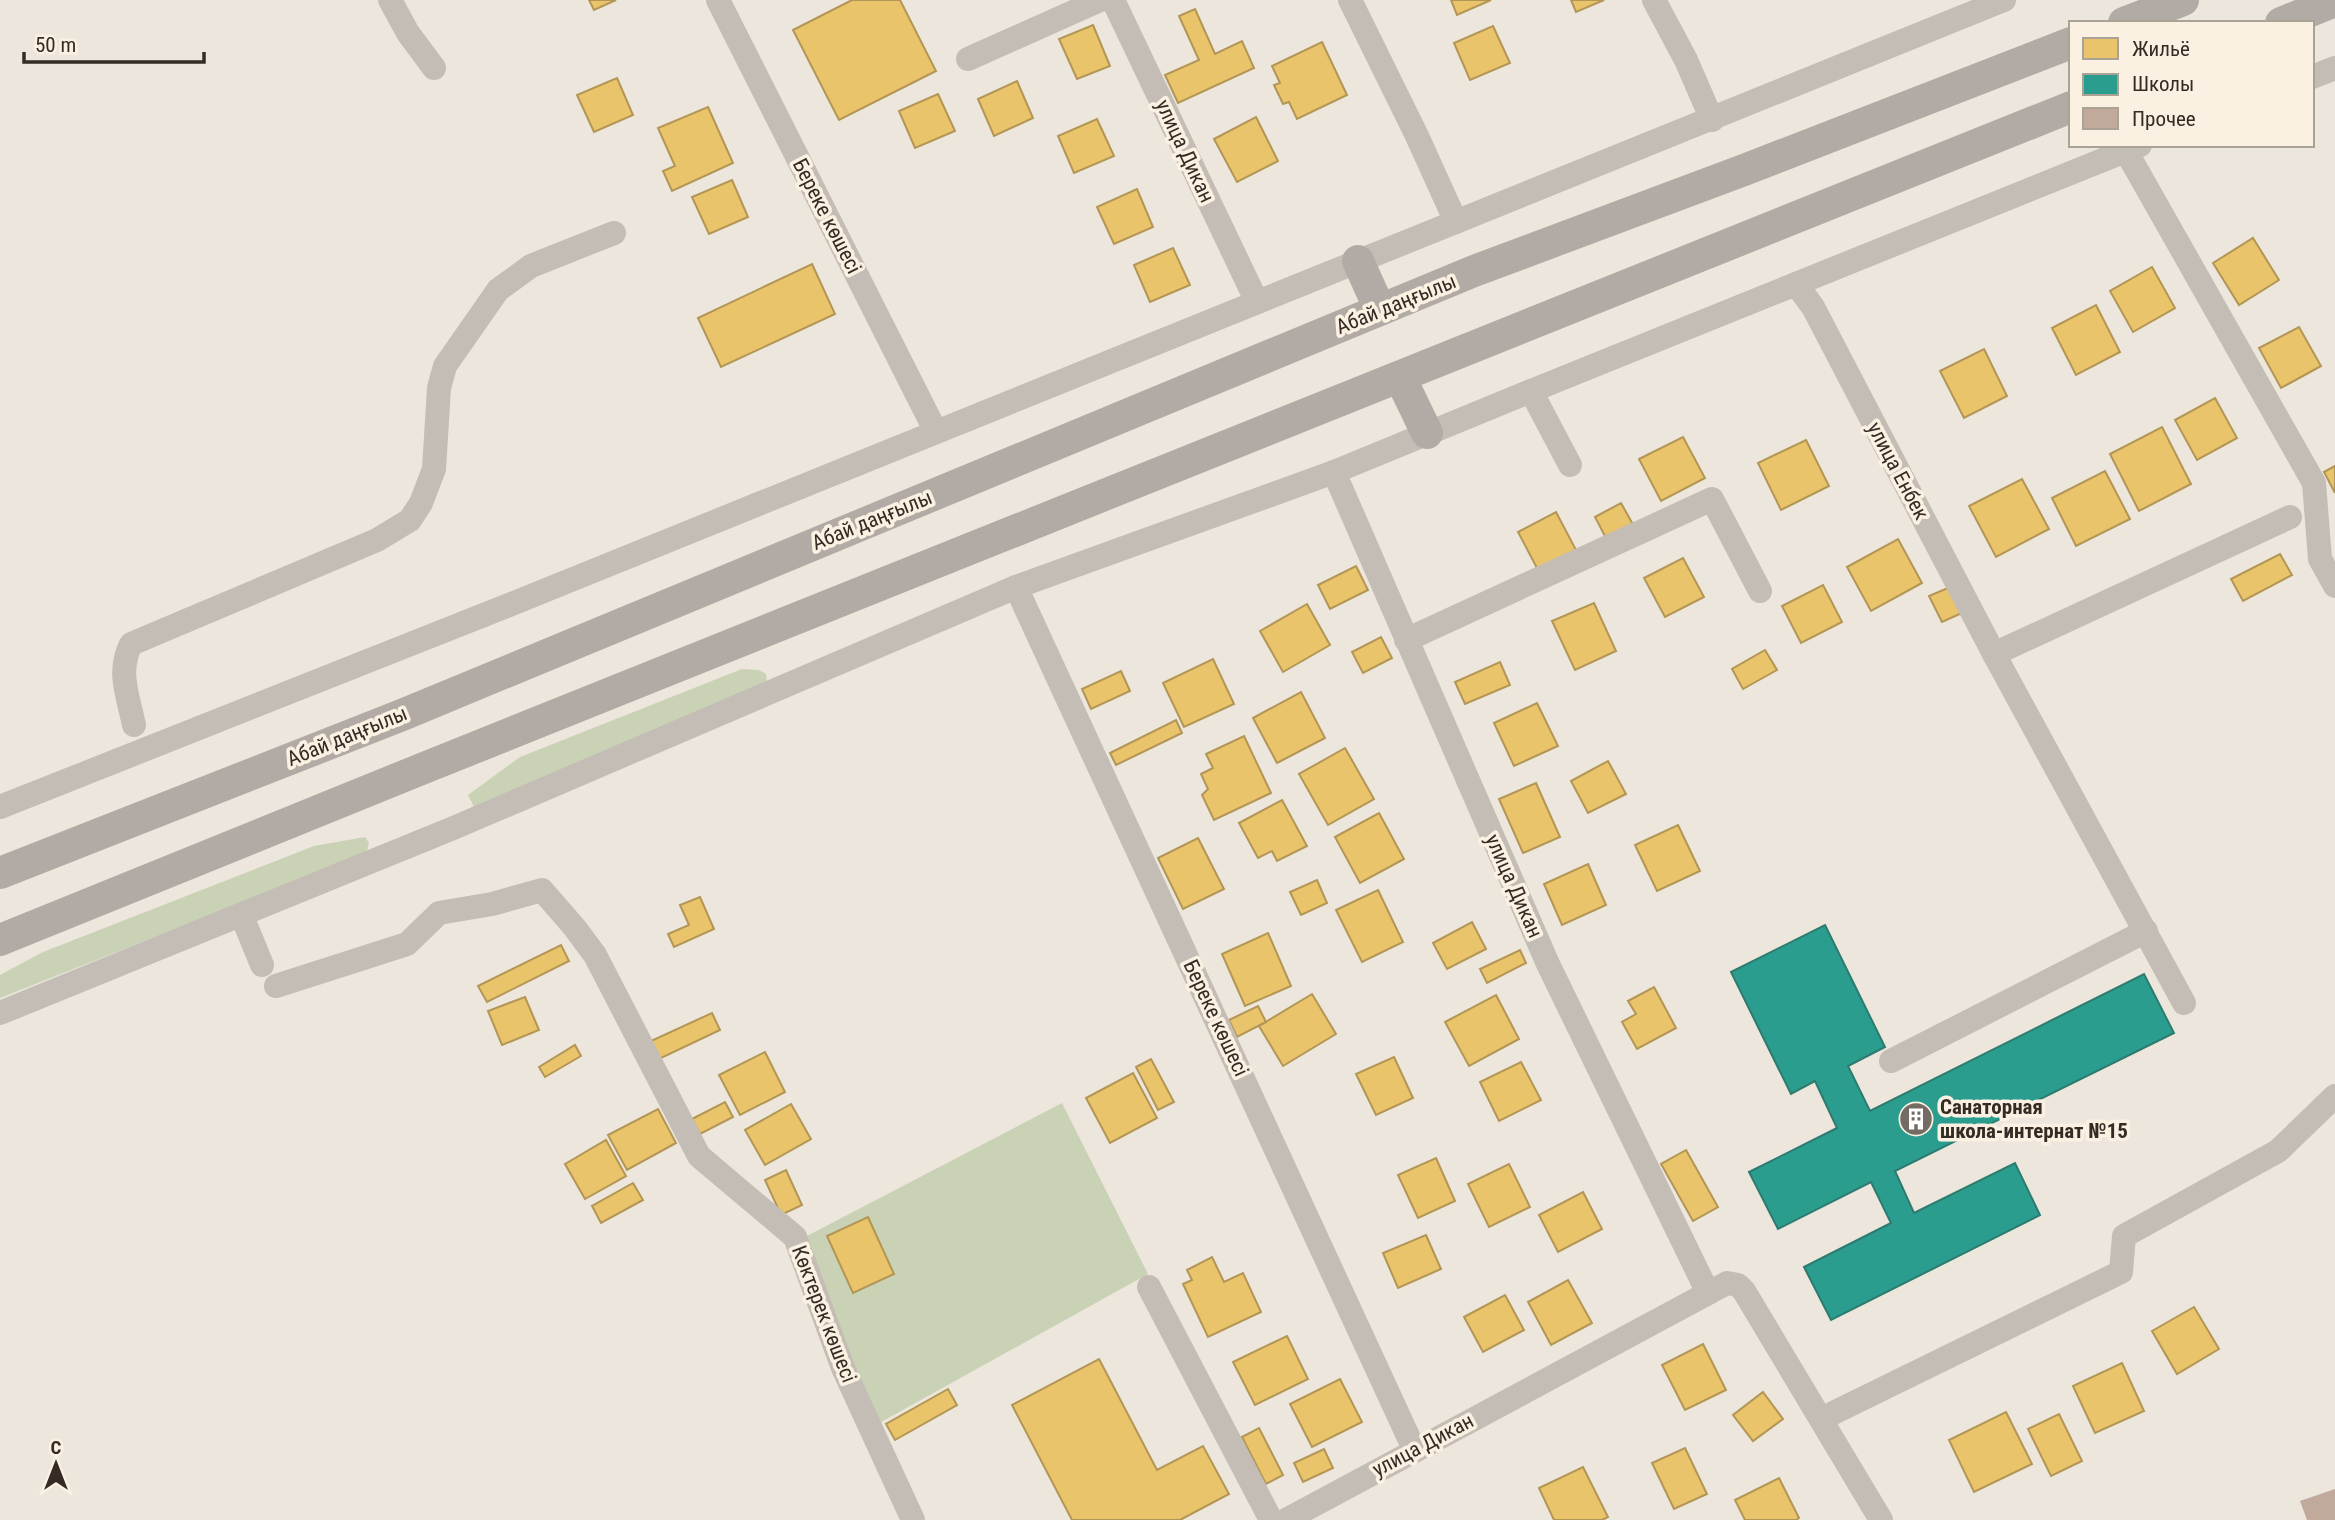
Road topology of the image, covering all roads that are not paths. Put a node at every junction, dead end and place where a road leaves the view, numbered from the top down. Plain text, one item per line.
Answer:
1 (390, 0) edge
2 (718, 0) edge
3 (1100, 0) edge
4 (1113, 0) edge
5 (1350, 0) edge
6 (1654, 0) edge
7 (2004, 0) edge
8 (2183, 0) edge
9 (2335, 1) edge
10 (2129, 21) edge
11 (2286, 21) edge
12 (2069, 44) edge
13 (968, 59) dead end
14 (434, 68) dead end
15 (2335, 68) edge
16 (2314, 76) edge
17 (2069, 108) edge
18 (1712, 120) junction
19 (2133, 148) edge
20 (1456, 222) junction
21 (614, 233) dead end
22 (1359, 261) junction
23 (1796, 284) junction
24 (1257, 302) junction
25 (1380, 310) junction
26 (1400, 377) junction
27 (1531, 391) junction
28 (936, 432) junction
29 (1427, 433) junction
30 (1570, 465) dead end
31 (1334, 472) junction
32 (2290, 517) dead end
33 (2335, 586) edge
34 (1016, 587) junction
35 (1760, 591) dead end
36 (1406, 640) junction
37 (1996, 657) junction
38 (134, 725) dead end
39 (0, 807) edge
40 (0, 873) edge
41 (242, 916) junction
42 (2146, 932) junction
43 (0, 940) edge
44 (262, 965) dead end
45 (276, 986) dead end
46 (2184, 1003) dead end
47 (0, 1013) edge
48 (1891, 1061) dead end
49 (2335, 1096) edge
50 (1149, 1287) dead end
51 (1708, 1293) junction
52 (1821, 1419) junction
53 (1414, 1449) junction
54 (912, 1520) edge
55 (1271, 1520) edge
56 (1286, 1520) edge
57 (1881, 1520) edge

1 - 14 street
2 - 28 street, Береке көшесі
3 - 13 street
4 - 24 street, улица Дикан
5 - 20 street
6 - 18 street
7 - 18 street
8 - 10 main road
9 - 11 main road
12 - 25 main road, Абай даңғылы
15 - 16 street
17 - 26 main road
18 - 20 street
19 - 23 street
19 - 33 street
20 - 22 street
21 - 38 street
22 - 24 street
22 - 25 main road
23 - 27 street
23 - 37 street, улица Енбек
24 - 28 street
25 - 40 main road, Абай даңғылы
26 - 29 main road
26 - 43 main road
27 - 29 street
27 - 30 street
28 - 39 street
29 - 31 street
31 - 34 street
31 - 36 street, улица Дикан
32 - 37 street
34 - 41 street
34 - 53 street, Береке көшесі
35 - 36 street
36 - 51 street, улица Дикан
37 - 42 street, улица Енбек
41 - 44 street
41 - 47 street
42 - 46 street, улица Енбек
42 - 48 street
45 - 54 street, Көктерек көшесі
49 - 52 street
50 - 55 street
51 - 52 street, улица Дикан
51 - 53 street, улица Дикан
52 - 57 street, улица Дикан
53 - 56 street, улица Дикан

